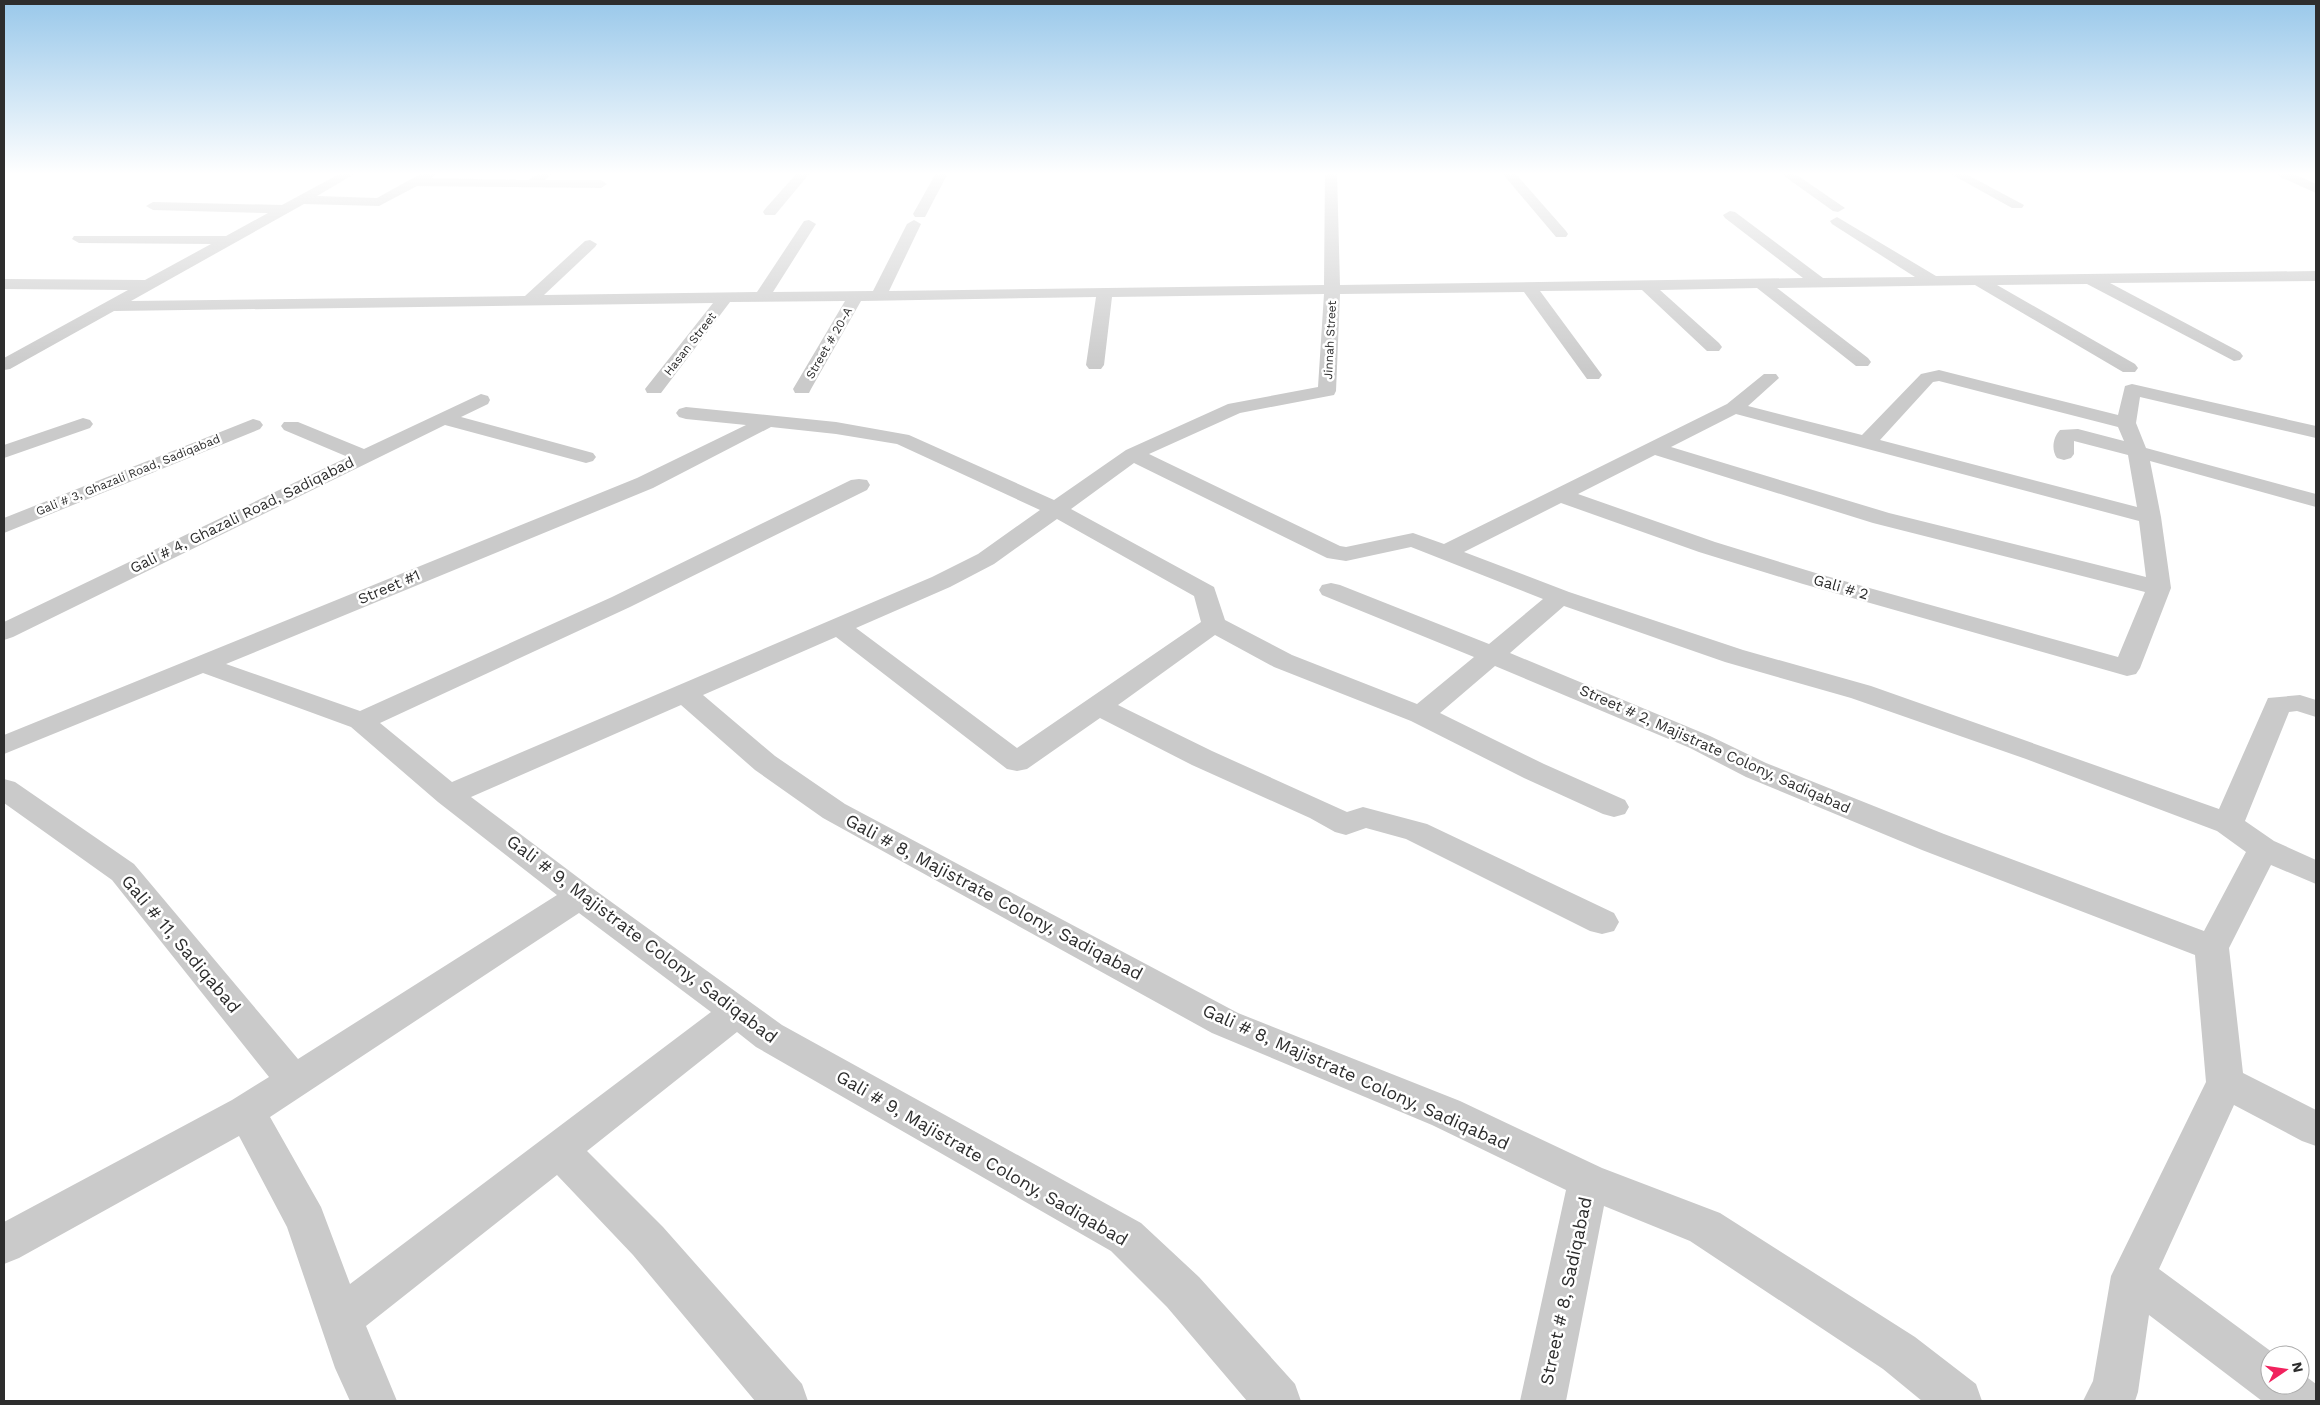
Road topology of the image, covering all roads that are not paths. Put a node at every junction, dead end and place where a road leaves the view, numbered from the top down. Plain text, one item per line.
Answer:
1 (79, 239) dead end
2 (800, 239) edge
3 (907, 239) edge
4 (1331, 239) edge
5 (1761, 239) edge
6 (1872, 239) edge
7 (228, 240) joint
8 (590, 244) dead end
9 (2316, 276) edge
10 (2088, 278) junction
11 (1931, 280) junction
12 (1976, 280) junction
13 (1818, 282) junction
14 (1760, 283) junction
15 (4, 284) edge
16 (149, 285) junction
17 (1646, 285) junction
18 (1530, 287) junction
19 (1332, 289) junction
20 (1105, 292) junction
21 (856, 296) junction
22 (878, 296) junction
23 (725, 298) junction
24 (761, 298) junction
25 (529, 301) junction
26 (112, 306) junction
27 (1713, 347) dead end
28 (2234, 356) dead end
29 (1862, 362) dead end
30 (4, 365) edge
31 (1095, 366) dead end
32 (2129, 368) dead end
33 (1593, 375) dead end
34 (1770, 378) dead end
35 (654, 389) dead end
36 (802, 390) dead end
37 (481, 400) dead end
38 (1734, 408) junction
39 (686, 413) dead end
40 (442, 418) junction
41 (771, 420) junction
42 (2126, 423) junction
43 (83, 424) dead end
44 (252, 425) dead end
45 (291, 426) dead end
46 (2316, 432) edge
47 (1866, 443) junction
48 (1653, 448) junction
49 (4, 452) edge
50 (2138, 452) junction
51 (1133, 454) junction
52 (2064, 454) dead end
53 (364, 456) junction
54 (586, 457) dead end
55 (859, 485) dead end
56 (1558, 495) junction
57 (2316, 501) edge
58 (1055, 509) junction
59 (2150, 517) junction
60 (4, 526) edge
61 (1445, 552) junction
62 (2159, 588) junction
63 (1331, 590) dead end
64 (1560, 597) junction
65 (1214, 624) junction
66 (836, 626) junction
67 (4, 632) edge
68 (1494, 655) junction
69 (204, 665) junction
70 (684, 693) junction
71 (1098, 706) junction
72 (2316, 709) edge
73 (1421, 715) junction
74 (361, 721) junction
75 (4, 745) edge
76 (4, 789) edge
77 (450, 795) junction
78 (1614, 806) dead end
79 (2228, 824) junction
80 (2262, 849) junction
81 (2316, 873) edge
82 (580, 896) junction
83 (1602, 922) dead end
84 (2212, 948) junction
85 (736, 1013) junction
86 (294, 1081) junction
87 (2225, 1082) junction
88 (246, 1112) junction
89 (2316, 1129) edge
90 (559, 1150) junction
91 (1588, 1181) junction
92 (4, 1244) edge
93 (2133, 1276) junction
94 (341, 1318) junction
95 (2260, 1371) edge
96 (374, 1401) edge
97 (784, 1401) edge
98 (1278, 1401) edge
99 (1543, 1401) edge
100 (1959, 1401) edge
101 (2107, 1401) edge

1 - 7 street
2 - 24 street
3 - 22 street
4 - 19 street, Jinnah Street
5 - 13 street
6 - 11 street
7 - 16 street
8 - 25 street
9 - 10 street
10 - 12 street
10 - 28 street
11 - 12 street
11 - 13 street
12 - 32 street
13 - 14 street
14 - 17 street
14 - 29 street
15 - 16 street
16 - 26 street
17 - 18 street
17 - 27 street
18 - 19 street
18 - 33 street
19 - 20 street
19 - 51 street, Jinnah Street
20 - 22 street
20 - 31 street
21 - 22 street
21 - 24 street
21 - 36 street, Street # 20-A
23 - 24 street
23 - 25 street
23 - 35 street, Hasan Street
25 - 26 street
26 - 30 street
34 - 38 street
37 - 40 street, Gali # 4, Ghazali Road, Sadiqabad
38 - 47 street
38 - 48 street
39 - 41 street
40 - 53 street, Gali # 4, Ghazali Road, Sadiqabad
40 - 54 street
41 - 58 street
41 - 69 street, Street #1
42 - 46 street
42 - 47 street
42 - 50 street
43 - 49 street
44 - 60 street, Gali # 3, Ghazali Road, Sadiqabad
45 - 53 street
47 - 59 street
48 - 56 street
48 - 62 street
50 - 52 street
50 - 57 street
50 - 59 street
51 - 58 street
51 - 61 street
53 - 67 street, Gali # 4, Ghazali Road, Sadiqabad
55 - 74 street
56 - 61 street
56 - 62 street, Gali # 2
58 - 65 street
58 - 66 street
59 - 62 street
61 - 64 street
63 - 68 street, Street # 2, Majistrate Colony, Sadiqabad
64 - 68 street
64 - 79 street
65 - 71 street
65 - 73 street
66 - 70 street
66 - 71 street
68 - 73 street
68 - 84 street, Street # 2, Majistrate Colony, Sadiqabad
69 - 74 street, Gali # 9, Majistrate Colony, Sadiqabad
69 - 75 street, Street #1
70 - 77 street
70 - 91 street, Gali # 8, Majistrate Colony, Sadiqabad
71 - 83 street
72 - 79 street
73 - 78 street
74 - 77 street, Gali # 9, Majistrate Colony, Sadiqabad
76 - 86 street, Gali # 11, Sadiqabad
77 - 82 street, Gali # 9, Majistrate Colony, Sadiqabad
79 - 80 street
80 - 81 street
80 - 84 street
82 - 85 street, Gali # 9, Majistrate Colony, Sadiqabad
82 - 86 street
84 - 87 street
85 - 90 street
85 - 98 street, Gali # 9, Majistrate Colony, Sadiqabad
86 - 88 street
87 - 89 street
87 - 93 street
88 - 92 street
88 - 94 street
90 - 94 street
90 - 97 street
91 - 99 street, Street # 8, Sadiqabad
91 - 100 street, Gali # 8, Majistrate Colony, Sadiqabad
93 - 95 street
93 - 101 street
94 - 96 street

